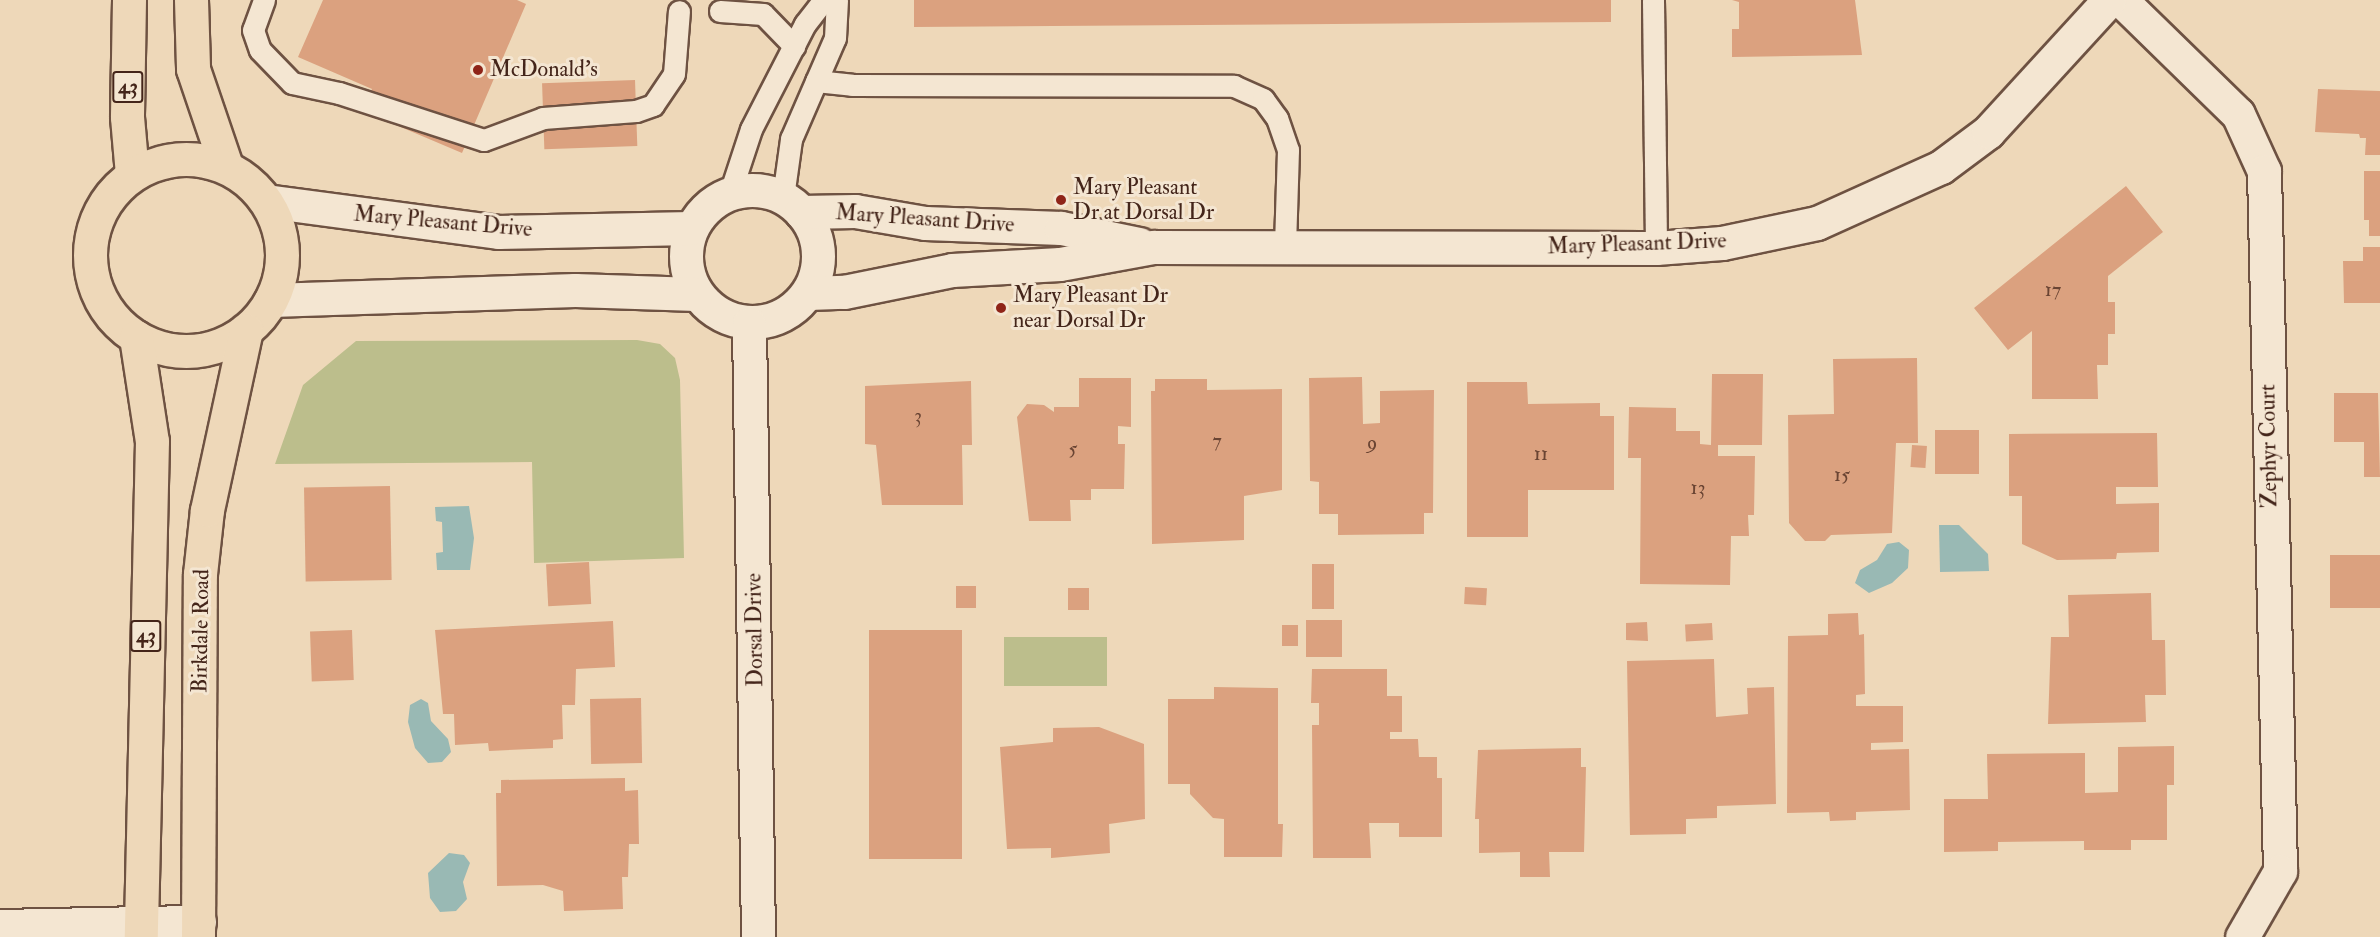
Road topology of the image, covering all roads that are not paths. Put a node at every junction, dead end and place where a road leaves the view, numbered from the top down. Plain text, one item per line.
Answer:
1 (129, 0) edge
2 (191, 0) edge
3 (264, 0) edge
4 (824, 0) edge
5 (837, 0) edge
6 (1653, 0) edge
7 (2109, 0) edge
8 (2121, 0) edge
9 (679, 11) dead end
10 (720, 11) dead end
11 (794, 46) junction
12 (816, 81) junction
13 (226, 166) junction
14 (132, 174) junction
15 (729, 193) junction
16 (266, 201) junction
17 (792, 205) junction
18 (692, 228) junction
19 (1154, 248) junction
20 (1656, 248) junction
21 (1285, 249) junction
22 (808, 293) junction
23 (696, 294) junction
24 (271, 300) junction
25 (749, 324) junction
26 (246, 330) junction
27 (136, 337) junction
28 (0, 926) edge
29 (141, 929) edge
30 (199, 930) edge
31 (758, 937) edge
32 (2242, 937) edge

1 - 14 main road, 43
2 - 13 main road
3 - 9 lane
4 - 11 lane
5 - 12 lane
6 - 20 lane
7 - 20 street, Mary Pleasant Drive
8 - 32 street, Zephyr Court
10 - 11 lane
11 - 15 lane
12 - 17 lane
12 - 21 lane
13 - 14 main road
13 - 16 main road
14 - 27 main road
15 - 17 street
15 - 18 street
16 - 18 street, Mary Pleasant Drive
16 - 24 main road
17 - 19 street, Mary Pleasant Drive
17 - 22 street
18 - 23 street
19 - 21 street, Mary Pleasant Drive
19 - 22 street, Mary Pleasant Drive
20 - 21 street, Mary Pleasant Drive
22 - 25 street
23 - 24 street
23 - 25 street
24 - 26 main road
25 - 31 street, Dorsal Drive
26 - 27 main road
26 - 30 main road, Birkdale Road
27 - 29 main road, 43
28 - 29 street
29 - 30 street

